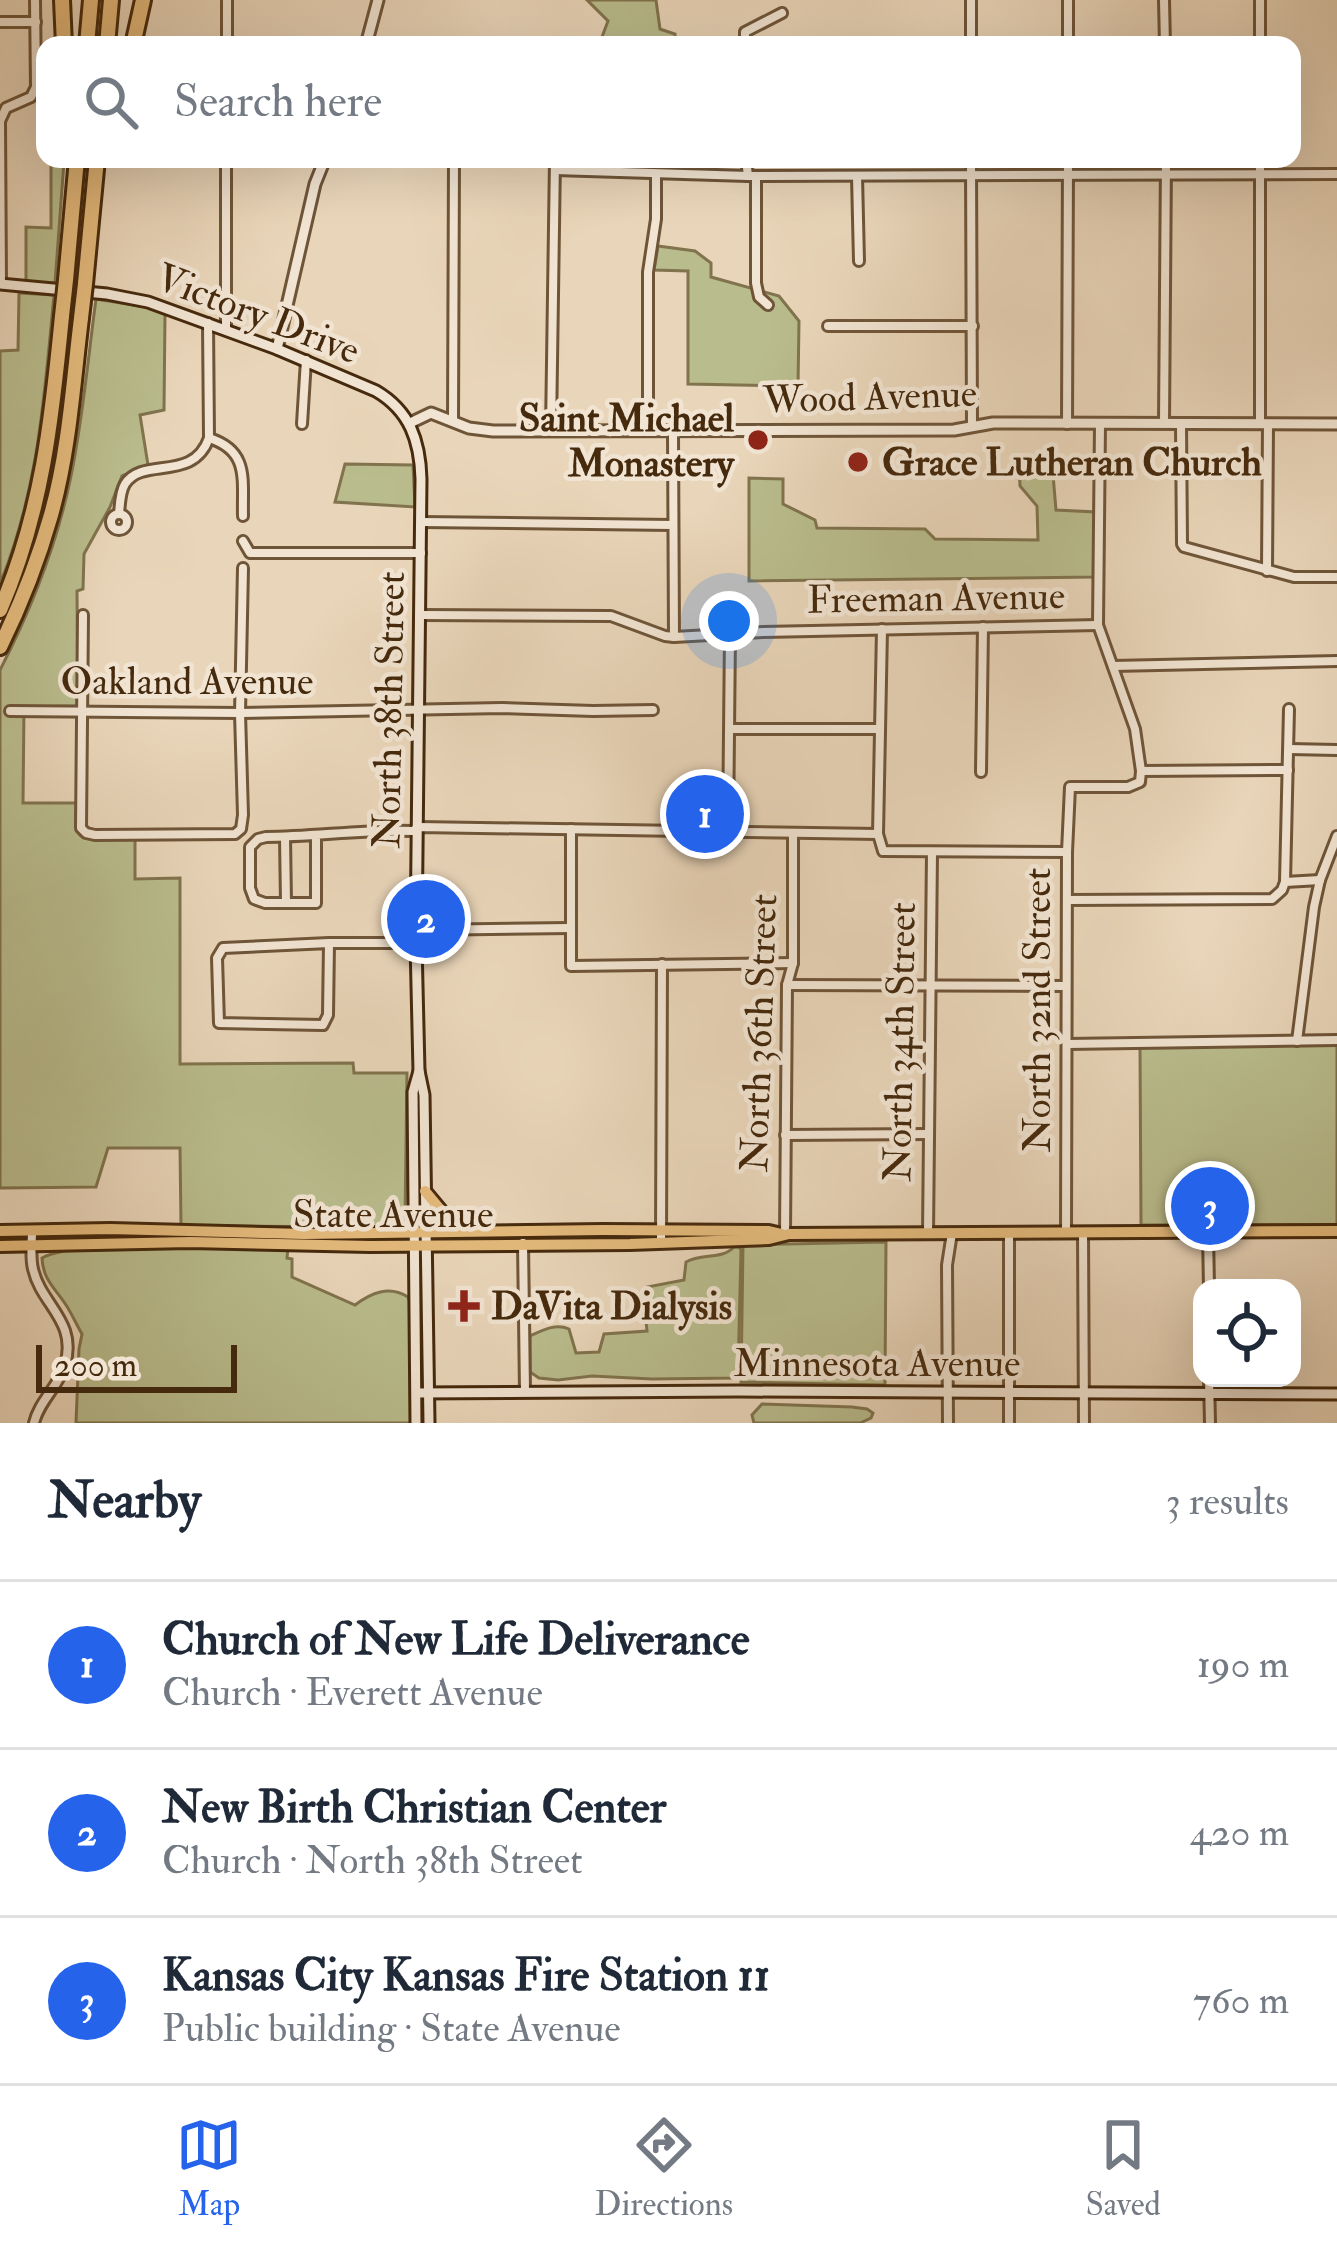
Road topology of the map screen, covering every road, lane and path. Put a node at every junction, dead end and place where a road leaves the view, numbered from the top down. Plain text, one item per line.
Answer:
1 (35, 0) edge
2 (62, 0) edge
3 (92, 0) edge
4 (111, 0) edge
5 (143, 0) edge
6 (227, 0) edge
7 (378, 0) edge
8 (971, 0) edge
9 (1067, 0) edge
10 (1164, 0) edge
11 (1260, 0) edge
12 (782, 13) dead end
13 (0, 22) edge
14 (35, 22) junction
15 (64, 36) edge
16 (88, 36) edge
17 (108, 36) edge
18 (136, 36) edge
19 (226, 36) edge
20 (368, 36) edge
21 (745, 36) edge
22 (971, 36) edge
23 (1068, 36) edge
24 (1165, 36) edge
25 (1260, 36) edge
26 (0, 103) edge
27 (11, 105) junction
28 (0, 121) edge
29 (73, 168) edge
30 (98, 168) edge
31 (226, 168) edge
32 (321, 168) edge
33 (454, 168) edge
34 (555, 168) edge
35 (595, 168) edge
36 (749, 168) edge
37 (971, 168) edge
38 (1068, 168) edge
39 (1166, 168) edge
40 (1260, 168) edge
41 (656, 174) junction
42 (1166, 174) junction
43 (1260, 174) junction
44 (1337, 174) edge
45 (971, 175) junction
46 (752, 176) junction
47 (857, 176) junction
48 (1068, 176) junction
49 (859, 261) dead end
50 (1, 284) edge
51 (768, 304) dead end
52 (208, 323) junction
53 (827, 326) dead end
54 (973, 326) junction
55 (226, 329) junction
56 (278, 349) junction
57 (306, 360) junction
58 (453, 422) junction
59 (410, 423) junction
60 (1164, 423) junction
61 (302, 424) dead end
62 (1067, 424) junction
63 (1100, 424) junction
64 (1181, 424) junction
65 (1264, 424) junction
66 (1337, 424) edge
67 (972, 426) junction
68 (551, 430) junction
69 (648, 430) junction
70 (673, 431) junction
71 (208, 438) junction
72 (119, 514) dead end
73 (243, 516) dead end
74 (421, 522) junction
75 (673, 525) junction
76 (243, 541) dead end
77 (421, 553) junction
78 (243, 568) dead end
79 (1267, 571) junction
80 (1337, 577) edge
81 (0, 610) edge
82 (83, 615) dead end
83 (420, 615) junction
84 (1098, 625) junction
85 (983, 627) junction
86 (882, 629) junction
87 (730, 634) junction
88 (674, 637) junction
89 (0, 647) edge
90 (1337, 661) edge
91 (1113, 666) junction
92 (419, 709) junction
93 (1289, 709) dead end
94 (82, 710) junction
95 (652, 710) dead end
96 (10, 711) dead end
97 (240, 712) junction
98 (730, 729) junction
99 (879, 729) junction
100 (1288, 749) junction
101 (1337, 750) edge
102 (1288, 770) junction
103 (1141, 771) junction
104 (982, 772) dead end
105 (418, 827) junction
106 (571, 829) junction
107 (728, 830) junction
108 (793, 833) junction
109 (878, 834) junction
110 (1337, 836) edge
111 (285, 837) junction
112 (316, 837) junction
113 (932, 852) junction
114 (1067, 852) junction
115 (1320, 880) junction
116 (1285, 882) junction
117 (1067, 900) junction
118 (286, 903) junction
119 (571, 928) junction
120 (417, 930) junction
121 (329, 943) junction
122 (416, 943) junction
123 (794, 963) junction
124 (662, 964) junction
125 (787, 985) junction
126 (1066, 986) junction
127 (929, 987) junction
128 (1337, 1040) edge
129 (1297, 1041) junction
130 (1066, 1044) junction
131 (419, 1071) junction
132 (929, 1134) junction
133 (785, 1136) junction
134 (424, 1191) junction
135 (0, 1231) edge
136 (32, 1231) junction
137 (1337, 1231) edge
138 (480, 1232) junction
139 (1208, 1232) junction
140 (952, 1233) junction
141 (1009, 1233) junction
142 (1066, 1233) junction
143 (1083, 1233) junction
144 (785, 1234) junction
145 (928, 1234) junction
146 (523, 1237) junction
147 (661, 1237) junction
148 (420, 1240) junction
149 (32, 1245) junction
150 (0, 1246) edge
151 (1209, 1279) edge
152 (1210, 1387) edge
153 (525, 1391) junction
154 (423, 1393) junction
155 (948, 1393) junction
156 (1009, 1394) junction
157 (1084, 1394) junction
158 (1210, 1394) junction
159 (1337, 1394) edge
160 (34, 1423) edge
161 (416, 1423) edge
162 (429, 1423) edge
163 (948, 1423) edge
164 (1009, 1423) edge
165 (1084, 1423) edge
166 (1210, 1423) edge

1 - 14 street
2 - 15 highway
3 - 16 highway
4 - 17 highway
5 - 18 highway
6 - 19 street
7 - 20 main road
8 - 22 street
9 - 23 street
10 - 24 street
11 - 25 street
12 - 21 street
13 - 14 street
14 - 27 street
26 - 27 street
27 - 28 street
28 - 50 street
29 - 81 highway, bridge
30 - 89 highway, bridge
31 - 55 street
32 - 56 main road
33 - 58 street
34 - 68 street
35 - 41 street
36 - 46 street
37 - 45 street
38 - 48 street
39 - 42 street
40 - 43 street
41 - 46 street
41 - 69 street
42 - 43 street
42 - 48 street
42 - 60 street
43 - 44 street
43 - 65 street
45 - 47 street
45 - 48 street
45 - 54 street
46 - 47 street
46 - 51 street
47 - 49 street
48 - 62 street
50 - 52 main road, Victory Drive
52 - 55 main road, Victory Drive
52 - 71 street
53 - 54 street
54 - 67 street
55 - 56 main road, Victory Drive
56 - 57 main road, Victory Drive
57 - 59 main road, Victory Drive
57 - 61 street
58 - 59 main road, Wood Avenue
58 - 68 main road, Wood Avenue
59 - 74 main road, North 38th Street
60 - 63 main road, Wood Avenue
60 - 64 main road, Wood Avenue
62 - 63 main road, Wood Avenue
62 - 67 main road, Wood Avenue
63 - 84 street
64 - 65 main road, Wood Avenue
64 - 79 street
65 - 66 main road, Wood Avenue
65 - 79 street
67 - 70 main road, Wood Avenue
68 - 69 main road, Wood Avenue
69 - 70 main road, Wood Avenue
70 - 75 street
71 - 72 street
71 - 73 street
74 - 75 street
74 - 77 main road, North 38th Street
75 - 88 street
76 - 77 street
77 - 83 main road, North 38th Street
78 - 97 street
79 - 80 street
82 - 94 street
83 - 88 street, Freeman Avenue
83 - 92 main road, North 38th Street
84 - 85 street, Freeman Avenue
84 - 91 street
85 - 86 street, Freeman Avenue
85 - 104 street
86 - 87 street, Freeman Avenue
86 - 99 street
87 - 88 street, Freeman Avenue
87 - 98 street
90 - 91 street
91 - 103 street
92 - 95 street, Oakland Avenue
92 - 97 street, Oakland Avenue
92 - 105 main road, North 38th Street
93 - 100 street
94 - 96 street, Oakland Avenue
94 - 97 street, Oakland Avenue
94 - 97 street
98 - 99 street
98 - 107 street
99 - 109 street
100 - 101 street
100 - 102 street
102 - 103 street
102 - 116 street
103 - 114 street, North 32nd Street
105 - 106 street
105 - 112 street
105 - 120 main road, North 38th Street
106 - 107 street
106 - 119 street
107 - 108 street
108 - 109 street
108 - 123 street, North 36th Street
109 - 113 street, North 34th Street
110 - 115 street
111 - 112 street
111 - 118 street
111 - 118 street
112 - 118 street
113 - 114 street
113 - 127 street, North 34th Street
114 - 117 street, North 32nd Street
115 - 116 street
115 - 129 street
116 - 117 street
117 - 126 street, North 32nd Street
119 - 120 street
119 - 124 street
120 - 122 main road, North 38th Street
121 - 121 street
121 - 122 street
122 - 131 main road, North 38th Street
123 - 124 street
123 - 125 street, North 36th Street
124 - 147 street
125 - 127 street
125 - 133 street, North 36th Street
126 - 127 street
126 - 130 street, North 32nd Street
127 - 132 street, North 34th Street
128 - 129 street
129 - 130 street
130 - 142 street, North 32nd Street
131 - 134 main road, North 38th Street
131 - 148 main road, North 38th Street
132 - 133 street
132 - 145 street, North 34th Street
133 - 144 street, North 36th Street
134 - 138 main road
134 - 148 main road, North 38th Street
135 - 136 main road, State Avenue
136 - 148 main road, State Avenue
136 - 149 street
137 - 139 main road, State Avenue
138 - 146 main road, State Avenue
138 - 148 main road, State Avenue
139 - 143 main road, State Avenue
139 - 151 street
140 - 141 main road, State Avenue
140 - 145 main road, State Avenue
140 - 155 street
141 - 142 main road, State Avenue
141 - 156 street
142 - 143 main road, State Avenue
143 - 157 street
144 - 145 main road, State Avenue
144 - 147 main road, State Avenue
146 - 147 main road, State Avenue
146 - 148 main road, State Avenue
146 - 153 street
148 - 149 main road, State Avenue
148 - 154 main road, North 38th Street
149 - 150 main road, State Avenue
149 - 160 street
152 - 158 street
153 - 154 main road, Minnesota Avenue
153 - 155 main road, Minnesota Avenue
154 - 161 main road, North 38th Street
154 - 162 main road, North 38th Street
155 - 156 main road, Minnesota Avenue
155 - 163 street
156 - 157 main road, Minnesota Avenue
156 - 164 street
157 - 158 main road, Minnesota Avenue
157 - 165 street
158 - 159 main road, Minnesota Avenue
158 - 166 street

